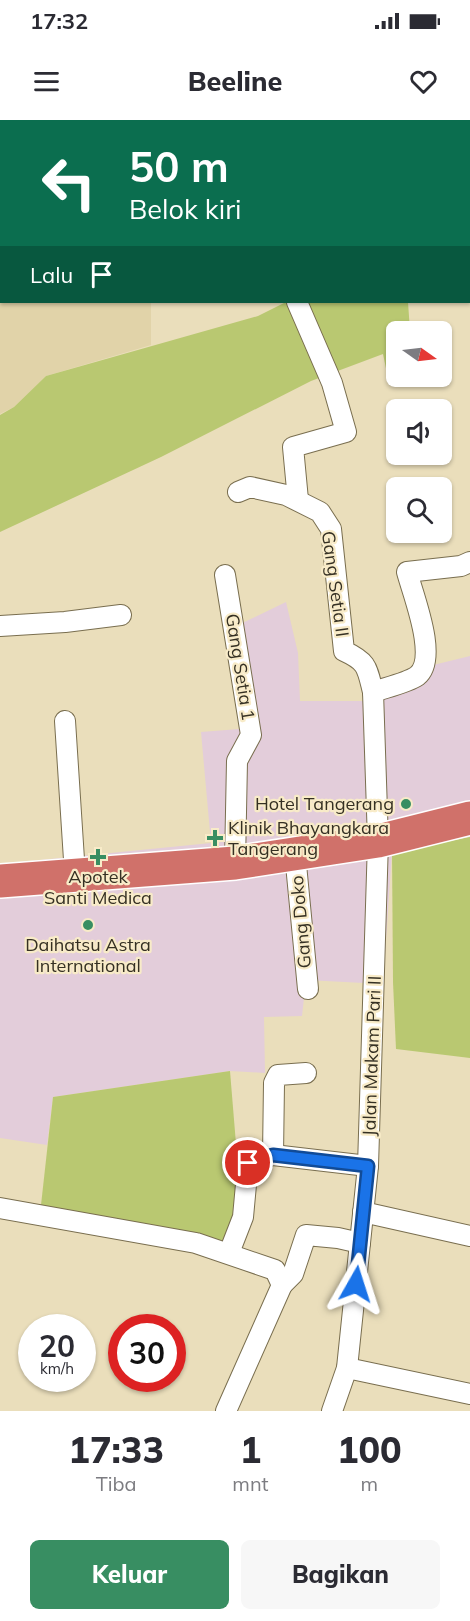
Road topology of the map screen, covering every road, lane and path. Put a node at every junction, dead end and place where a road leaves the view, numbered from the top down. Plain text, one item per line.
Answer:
1 (297, 303) edge
2 (237, 492) dead end
3 (298, 500) junction
4 (470, 562) edge
5 (225, 575) dead end
6 (121, 615) dead end
7 (0, 626) edge
8 (372, 692) junction
9 (64, 721) dead end
10 (470, 818) edge
11 (378, 841) junction
12 (295, 854) junction
13 (235, 863) junction
14 (75, 875) junction
15 (0, 881) edge
16 (308, 989) dead end
17 (306, 1073) dead end
18 (273, 1155) junction
19 (368, 1166) junction
20 (0, 1208) edge
21 (363, 1212) junction
22 (470, 1236) edge
23 (360, 1242) junction
24 (229, 1253) junction
25 (282, 1285) junction
26 (347, 1368) junction
27 (470, 1394) edge
28 (226, 1411) edge
29 (332, 1411) edge

1 - 3 street
2 - 3 street, Gang Setia II
3 - 8 street, Gang Setia II
4 - 8 street
5 - 13 street, Gang Setia 1
6 - 7 street
8 - 11 street, Gang Setia II
9 - 14 street
10 - 11 highway
11 - 12 highway
11 - 19 street, Jalan Makam Pari II
12 - 13 highway
12 - 16 street, Gang Doko
13 - 14 highway
14 - 15 highway
17 - 18 street
18 - 19 street
18 - 24 street
19 - 21 street, Jalan Makam Pari II
20 - 24 street
21 - 22 street
21 - 23 street, Jalan Makam Pari II
23 - 25 street
23 - 26 street, Jalan Makam Pari II
24 - 25 street
25 - 28 street
26 - 27 street
26 - 29 street, Jalan Makam Pari II

